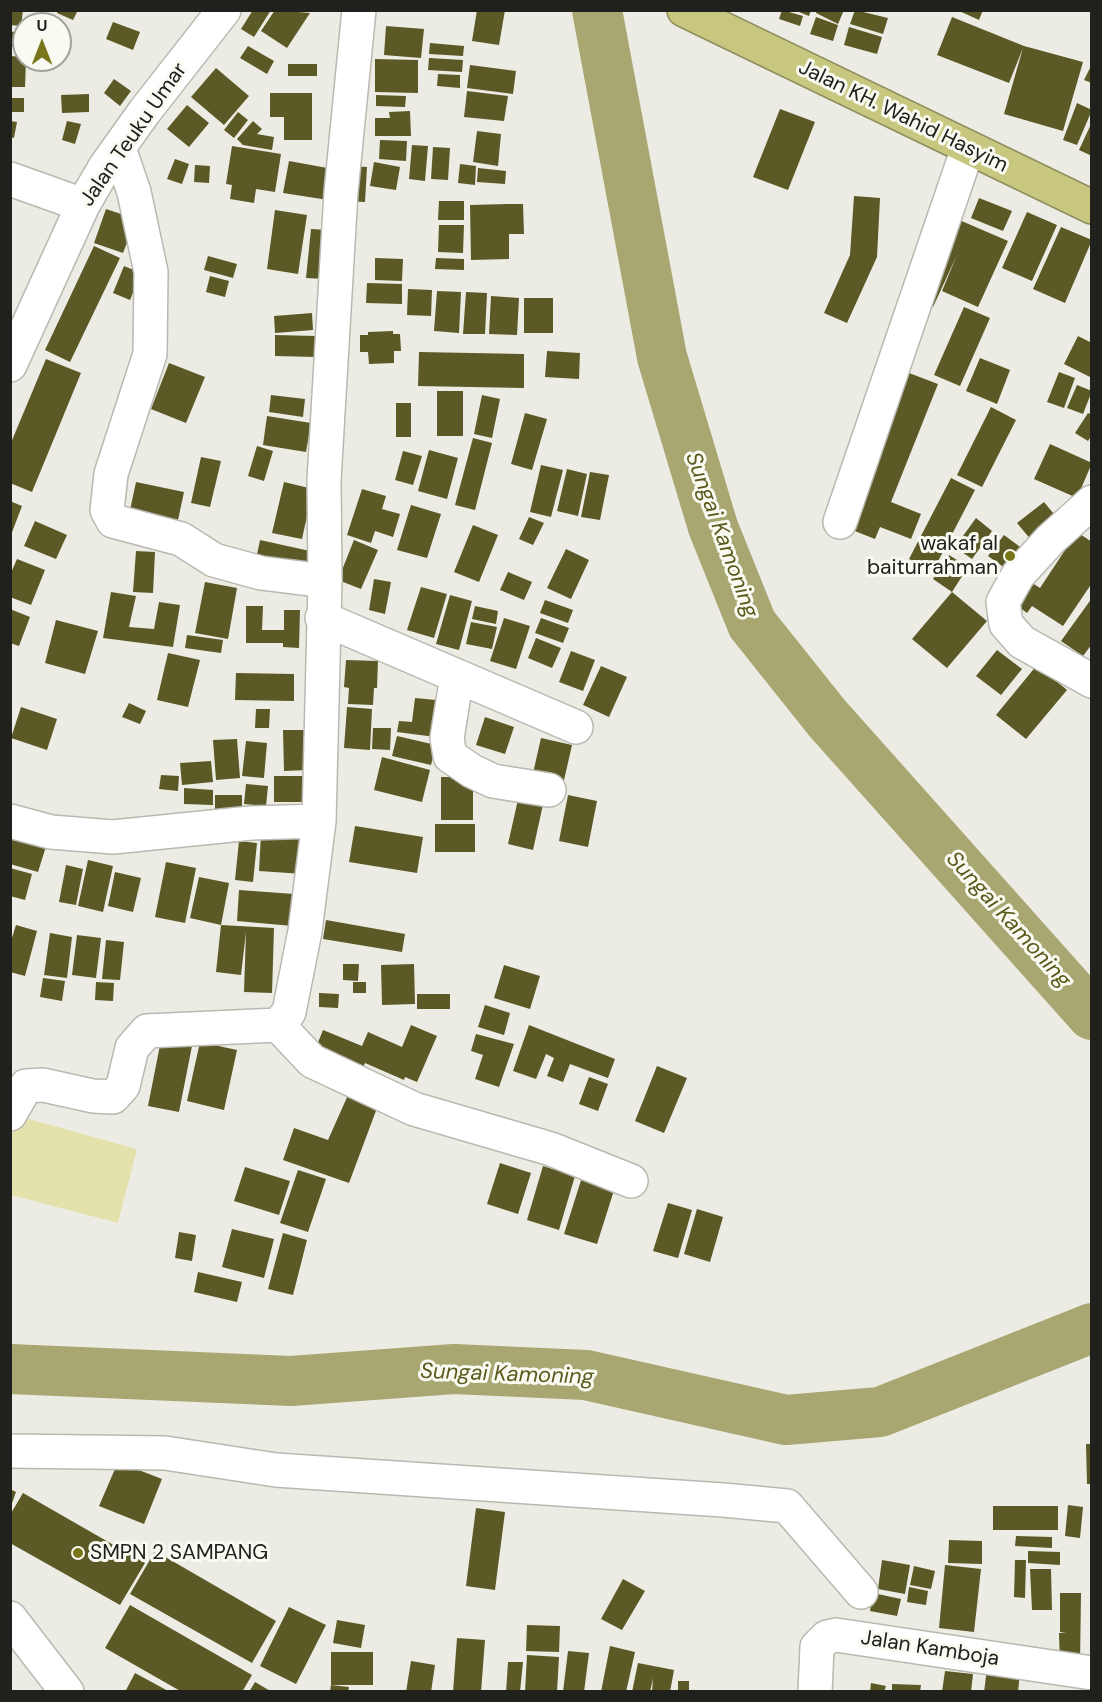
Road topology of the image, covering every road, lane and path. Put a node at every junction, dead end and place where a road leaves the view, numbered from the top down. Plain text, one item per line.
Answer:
1 (224, 10) edge
2 (359, 10) edge
3 (684, 10) edge
4 (718, 22) edge
5 (119, 148) junction
6 (968, 148) junction
7 (10, 179) edge
8 (83, 205) junction
9 (1092, 207) edge
10 (10, 365) edge
11 (1092, 502) edge
12 (840, 522) dead end
13 (325, 581) junction
14 (322, 618) junction
15 (457, 676) junction
16 (1092, 681) edge
17 (576, 727) dead end
18 (549, 790) dead end
19 (10, 821) edge
20 (319, 821) junction
21 (278, 1025) junction
22 (10, 1114) edge
23 (630, 1181) dead end
24 (10, 1451) edge
25 (861, 1593) dead end
26 (10, 1618) edge
27 (1092, 1673) edge
28 (67, 1692) edge
29 (815, 1692) edge

1 - 5 street, Jalan Teuku Umar
2 - 13 street
3 - 4 highway, Jalan KH. Wahid Hasyim
4 - 6 highway, Jalan KH. Wahid Hasyim
5 - 8 street, Jalan Teuku Umar
5 - 13 street
6 - 9 highway, Jalan KH. Wahid Hasyim
6 - 12 street
7 - 8 street
8 - 10 street, Jalan Teuku Umar
11 - 16 street
13 - 14 street
14 - 15 street
14 - 20 street
15 - 17 street
15 - 18 street
19 - 20 street
20 - 21 street
21 - 22 street
21 - 23 street
24 - 25 street
26 - 28 street
27 - 29 street, Jalan Kamboja

